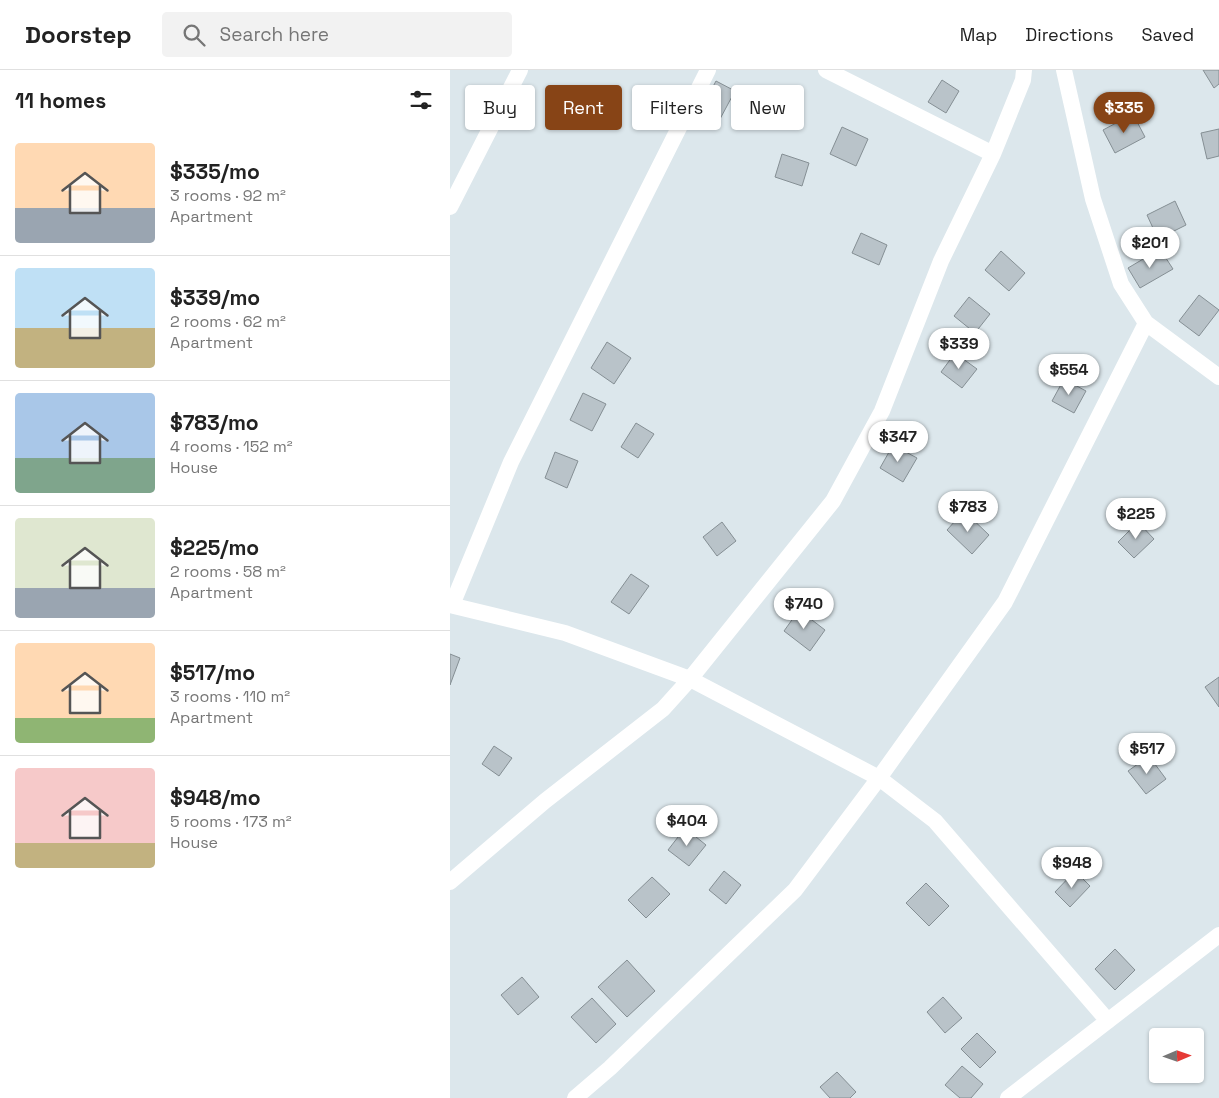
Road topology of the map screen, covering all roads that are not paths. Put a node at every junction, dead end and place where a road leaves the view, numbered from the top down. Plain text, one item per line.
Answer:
1 (520, 70) edge
2 (708, 70) edge
3 (826, 70) edge
4 (1024, 70) edge
5 (1064, 70) edge
6 (993, 154) junction
7 (450, 207) edge
8 (1146, 323) junction
9 (1219, 377) edge
10 (451, 605) edge
11 (690, 679) junction
12 (879, 778) junction
13 (450, 882) edge
14 (1219, 935) edge
15 (1108, 1021) junction
16 (575, 1098) edge
17 (1008, 1098) edge

1 - 7 street
2 - 10 street
3 - 6 street
4 - 6 street
5 - 8 street
6 - 11 street
8 - 9 street
8 - 12 street
10 - 11 street
11 - 12 street
11 - 13 street
12 - 15 street
12 - 16 street
14 - 15 street
15 - 17 street

